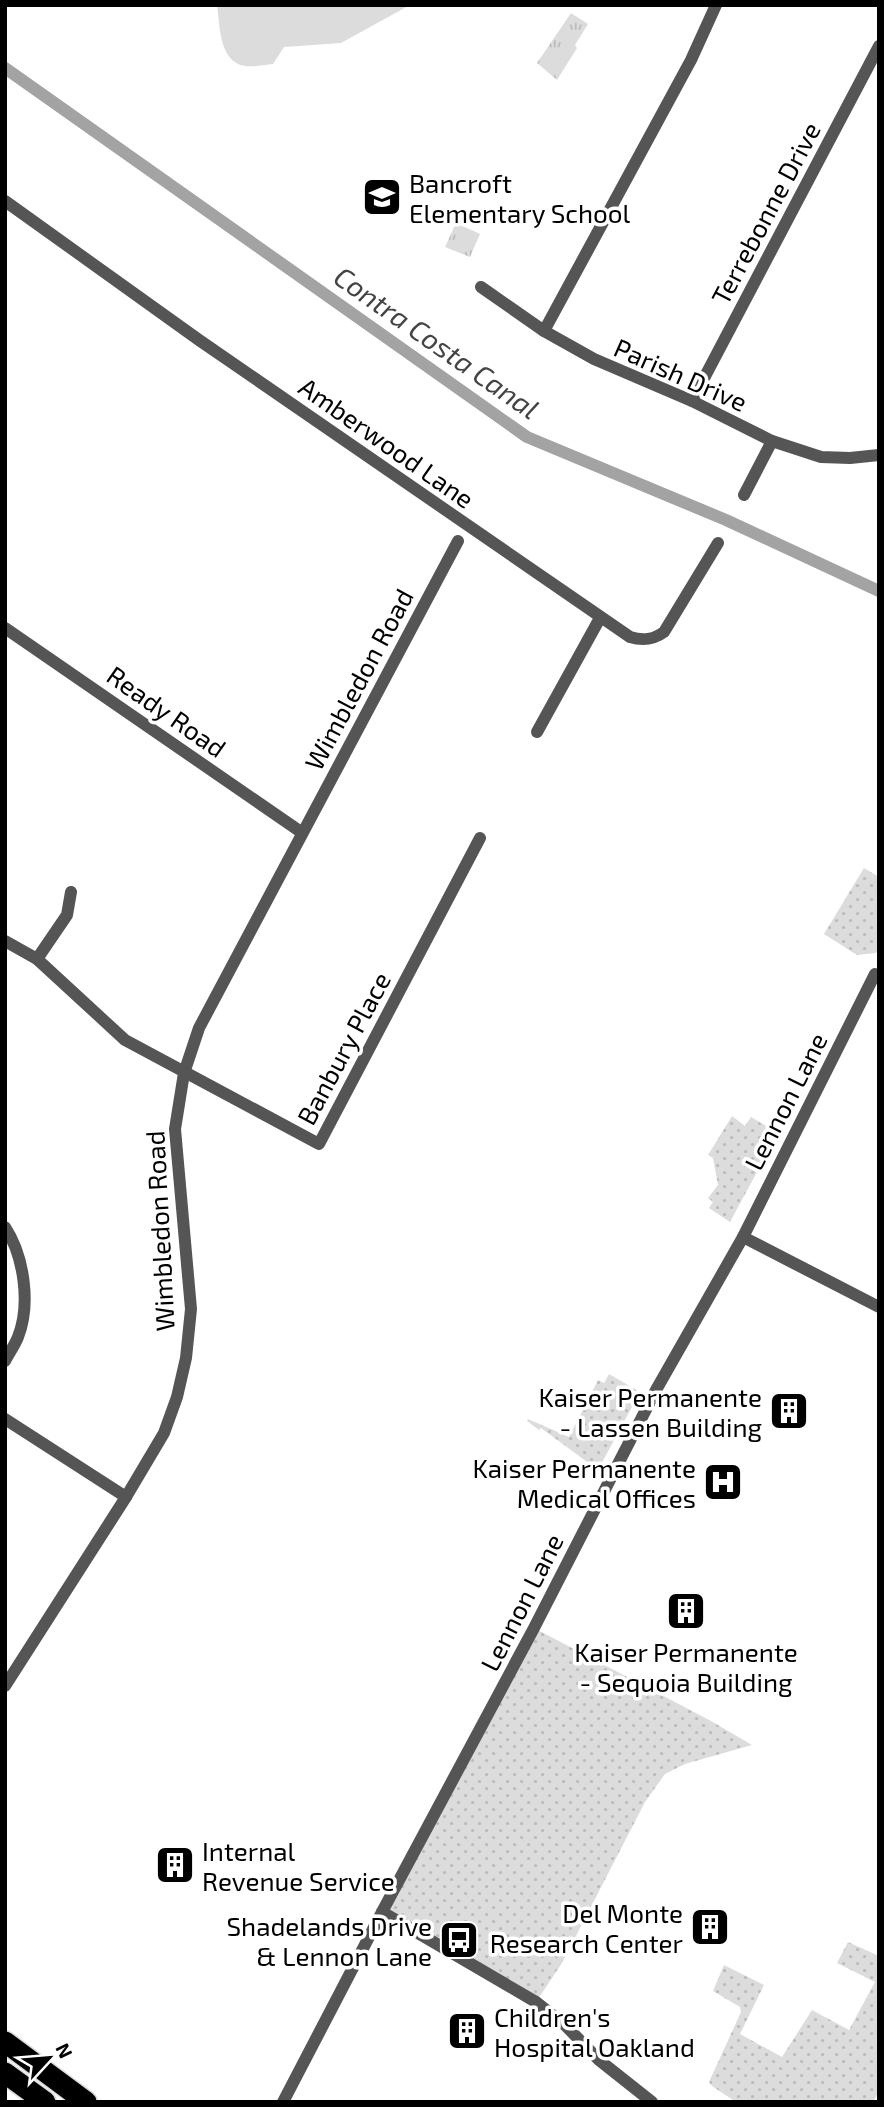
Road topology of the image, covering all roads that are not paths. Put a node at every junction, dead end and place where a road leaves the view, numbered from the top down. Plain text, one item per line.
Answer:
1 (716, 5) edge
2 (879, 46) edge
3 (5, 201) edge
4 (481, 288) dead end
5 (544, 331) junction
6 (692, 401) junction
7 (772, 441) junction
8 (879, 455) edge
9 (744, 495) dead end
10 (458, 541) dead end
11 (718, 543) dead end
12 (600, 618) junction
13 (5, 628) edge
14 (537, 732) dead end
15 (301, 832) junction
16 (480, 838) dead end
17 (71, 892) dead end
18 (5, 942) edge
19 (37, 959) junction
20 (875, 974) dead end
21 (184, 1073) junction
22 (5, 1227) edge
23 (743, 1237) junction
24 (879, 1307) edge
25 (5, 1361) edge
26 (5, 1419) edge
27 (126, 1497) junction
28 (5, 1686) edge
29 (382, 1912) junction
30 (5, 2042) edge
31 (5, 2073) edge
32 (45, 2102) edge
33 (86, 2102) edge
34 (284, 2102) edge
35 (652, 2102) edge

1 - 5 street
2 - 6 street, Terrebonne Drive
3 - 12 street, Amberwood Lane
4 - 5 street, Parish Drive
5 - 6 street, Parish Drive
6 - 7 street, Parish Drive
7 - 8 street, Parish Drive
7 - 9 street
10 - 15 street, Wimbledon Road
11 - 12 street, Amberwood Lane
12 - 14 street
13 - 15 street, Ready Road
15 - 21 street, Wimbledon Road
16 - 21 street, Banbury Place
17 - 19 street
18 - 19 street
19 - 21 street
20 - 23 street, Lennon Lane
21 - 27 street, Wimbledon Road
22 - 25 street
23 - 24 street
23 - 29 street, Lennon Lane
26 - 27 street
27 - 28 street, Wimbledon Road
29 - 34 street, Lennon Lane
29 - 35 street
30 - 33 highway
31 - 32 highway

